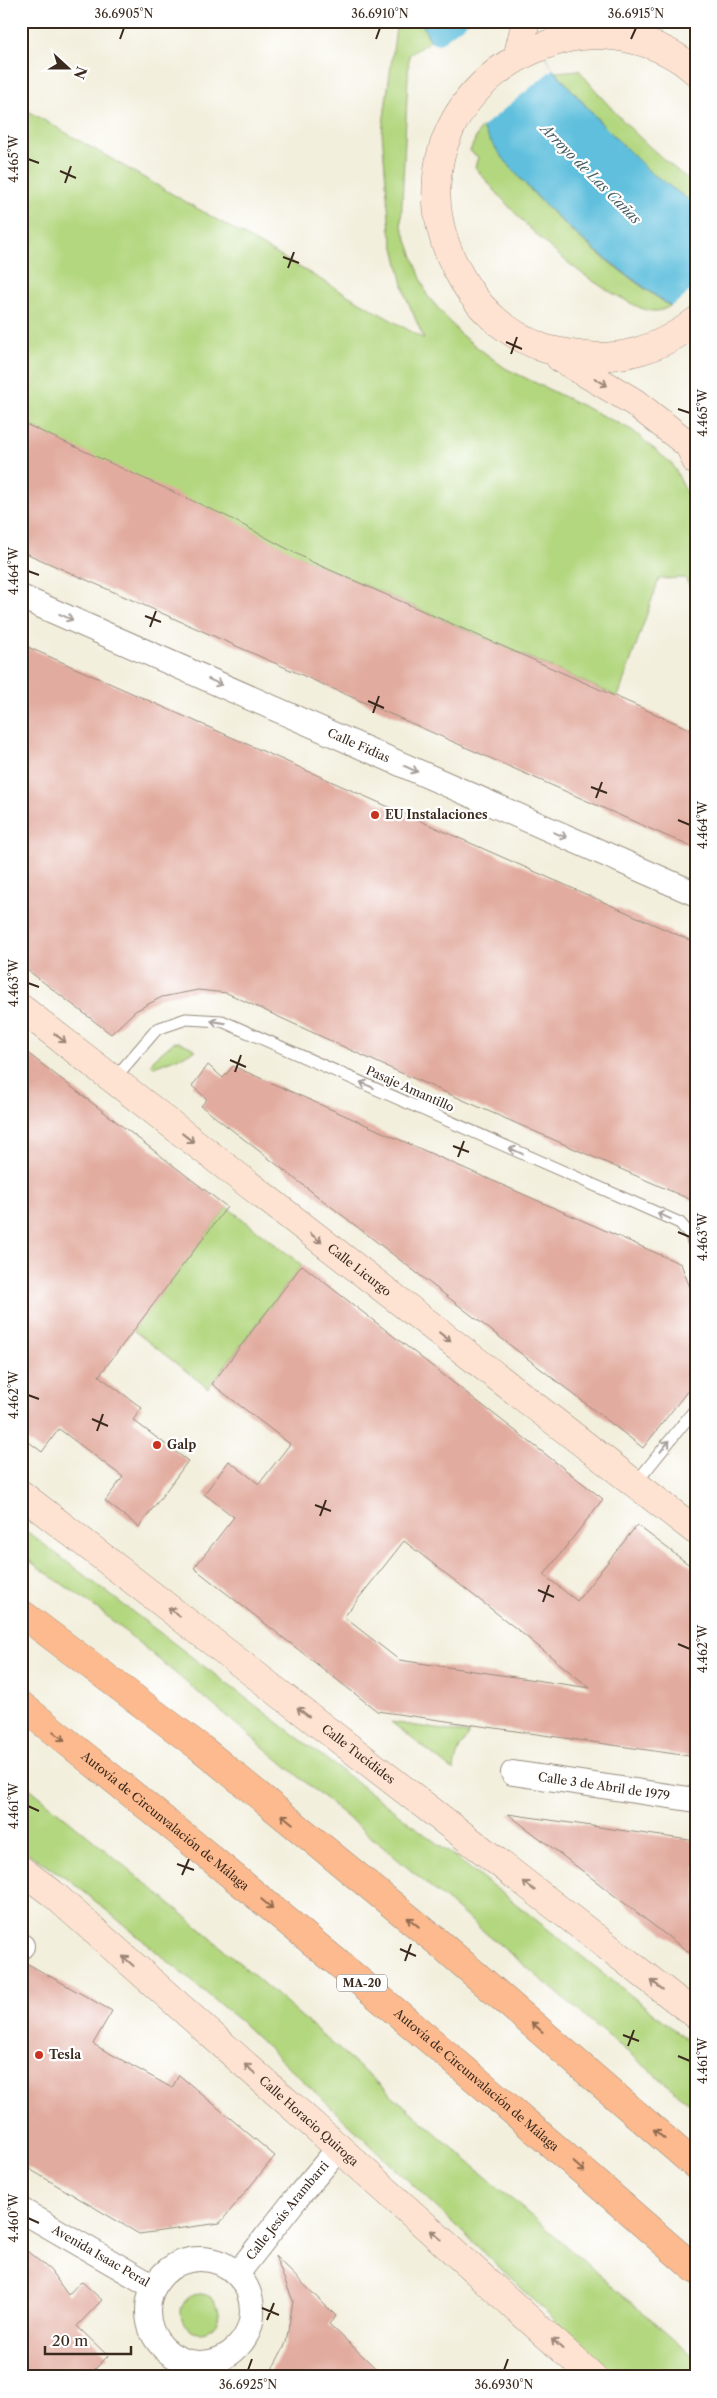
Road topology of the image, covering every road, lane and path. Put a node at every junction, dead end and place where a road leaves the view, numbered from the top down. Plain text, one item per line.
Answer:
1 (526, 21) edge
2 (642, 21) edge
3 (528, 52) junction
4 (690, 67) edge
5 (691, 325) edge
6 (544, 348) junction
7 (696, 461) edge
8 (21, 597) edge
9 (696, 894) edge
10 (21, 1008) edge
11 (113, 1080) junction
12 (696, 1250) edge
13 (696, 1408) edge
14 (635, 1484) junction
15 (21, 1494) edge
16 (696, 1531) edge
17 (21, 1613) edge
18 (21, 1705) edge
19 (513, 1773) dead end
20 (696, 1800) edge
21 (21, 1870) edge
22 (696, 2015) edge
23 (340, 2148) junction
24 (696, 2166) edge
25 (21, 2210) edge
26 (696, 2270) edge
27 (237, 2274) junction
28 (154, 2287) junction
29 (224, 2368) edge
30 (593, 2377) edge

1 - 3 main road
2 - 4 main road
3 - 4 main road
3 - 6 main road
5 - 6 main road
6 -> 7 main road
8 -> 9 street, Calle Fidias
10 -> 11 main road, Calle Licurgo
12 -> 11 lane, Pasaje Amantillo
11 -> 14 main road, Calle Licurgo
14 -> 13 lane
14 - 16 main road, Calle Licurgo
22 -> 15 main road, Calle Tucídides
24 -> 17 highway
18 -> 26 highway, Autovía de Circunvalación de Málaga / MA-20
19 - 20 street, Calle 3 de Abril de 1979
23 -> 21 main road, Calle Horacio Quiroga
23 - 27 street, Calle Jesús Arambarri
30 -> 23 main road, Calle Horacio Quiroga
25 - 28 street, Avenida Isaac Peral
27 - 28 street
27 - 29 street
28 - 29 street

